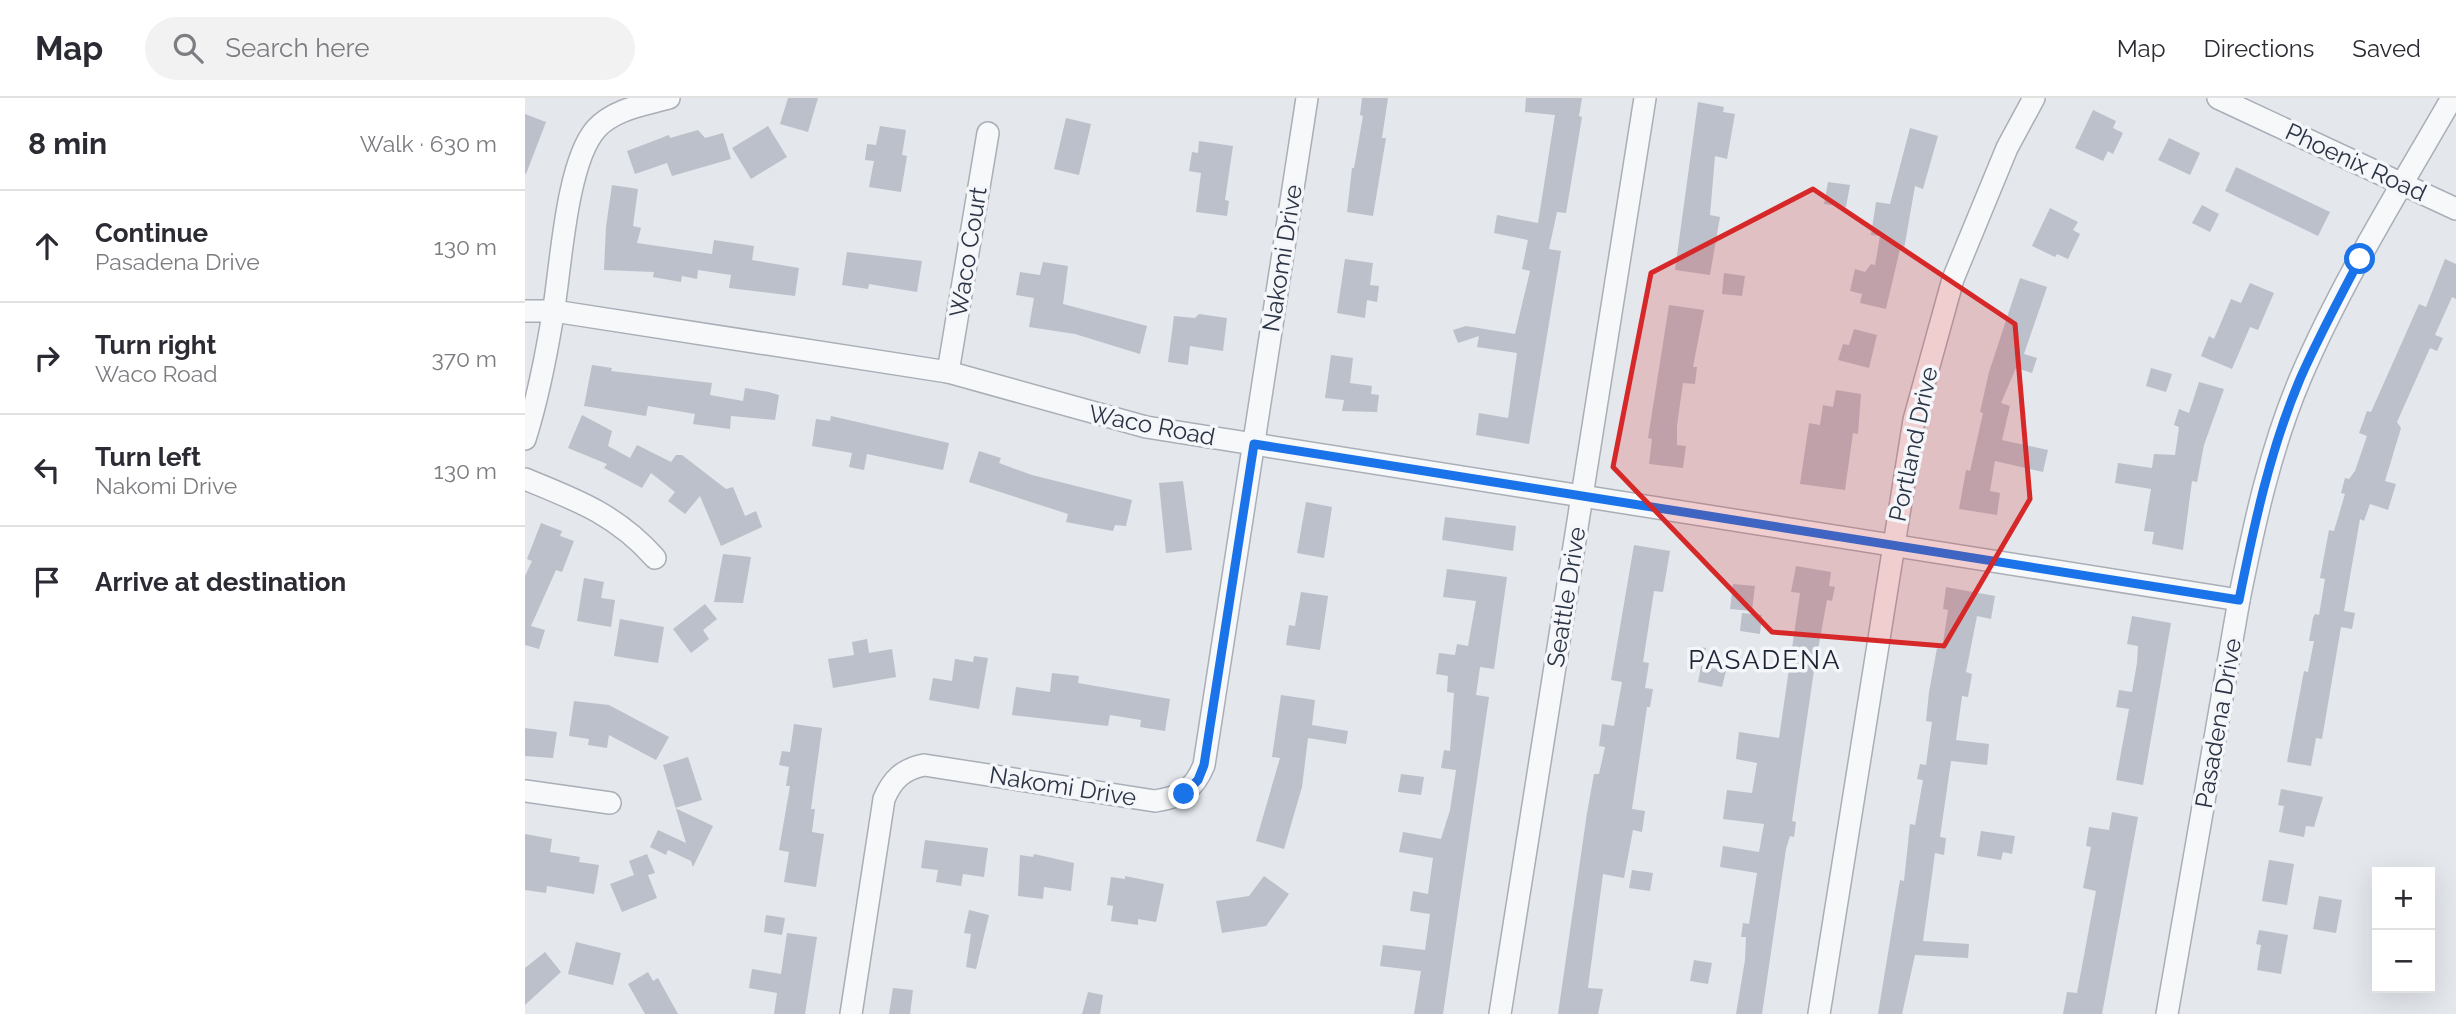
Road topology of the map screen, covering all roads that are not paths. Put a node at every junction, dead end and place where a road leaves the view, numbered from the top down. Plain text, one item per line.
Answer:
1 (669, 98) edge
2 (1307, 98) edge
3 (1645, 98) edge
4 (2034, 98) edge
5 (2218, 98) edge
6 (2452, 98) edge
7 (988, 133) dead end
8 (2403, 184) junction
9 (2456, 209) edge
10 (525, 311) edge
11 (554, 311) junction
12 (948, 372) junction
13 (525, 439) edge
14 (1254, 444) junction
15 (525, 479) edge
16 (1581, 496) junction
17 (1892, 544) junction
18 (655, 558) dead end
19 (2239, 600) junction
20 (525, 791) edge
21 (610, 803) dead end
22 (851, 1014) edge
23 (1500, 1014) edge
24 (1819, 1014) edge
25 (2167, 1014) edge

1 - 11 street
2 - 14 street, Nakomi Drive
3 - 16 street, Seattle Drive
4 - 17 street, Portland Drive
5 - 8 street, Phoenix Road
6 - 8 street, Pasadena Drive
7 - 12 street, Waco Court
8 - 9 street, Phoenix Road
8 - 19 street, Pasadena Drive
10 - 11 street, Waco Road
11 - 12 street, Waco Road
11 - 13 street
12 - 14 street, Waco Road
14 - 16 street, Waco Road
14 - 22 street, Nakomi Drive
15 - 18 street
16 - 17 street, Waco Road
16 - 23 street, Seattle Drive
17 - 19 street, Waco Road
17 - 24 street, Portland Drive
19 - 25 street, Pasadena Drive
20 - 21 street

